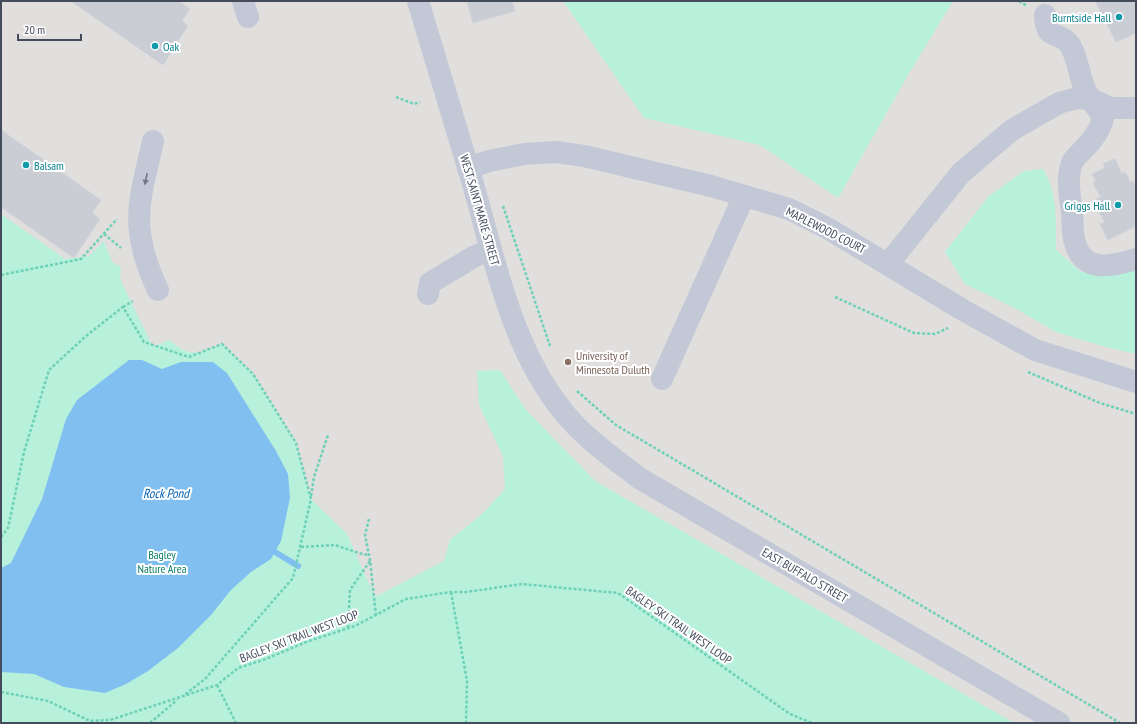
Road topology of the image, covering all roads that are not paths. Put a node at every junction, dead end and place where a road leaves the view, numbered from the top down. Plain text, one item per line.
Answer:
1 (418, 1) edge
2 (1045, 15) dead end
3 (1091, 99) junction
4 (1136, 108) edge
5 (153, 141) dead end
6 (468, 168) junction
7 (744, 196) junction
8 (491, 250) junction
9 (1136, 259) edge
10 (888, 264) junction
11 (158, 290) dead end
12 (428, 294) dead end
13 (662, 379) dead end
14 (1136, 382) edge
15 (562, 410) joint
16 (1059, 723) edge

1 - 6 street, WEST SAINT MARIE STREET
2 - 3 street
3 - 4 street
3 - 9 street
3 - 10 street
5 -> 11 street
6 - 7 street, MAPLEWOOD COURT
6 - 8 street, WEST SAINT MARIE STREET
7 - 10 street, MAPLEWOOD COURT
7 - 13 street
8 - 12 street
8 - 15 street, WEST SAINT MARIE STREET
10 - 14 street, MAPLEWOOD COURT
15 - 16 street, EAST BUFFALO STREET

